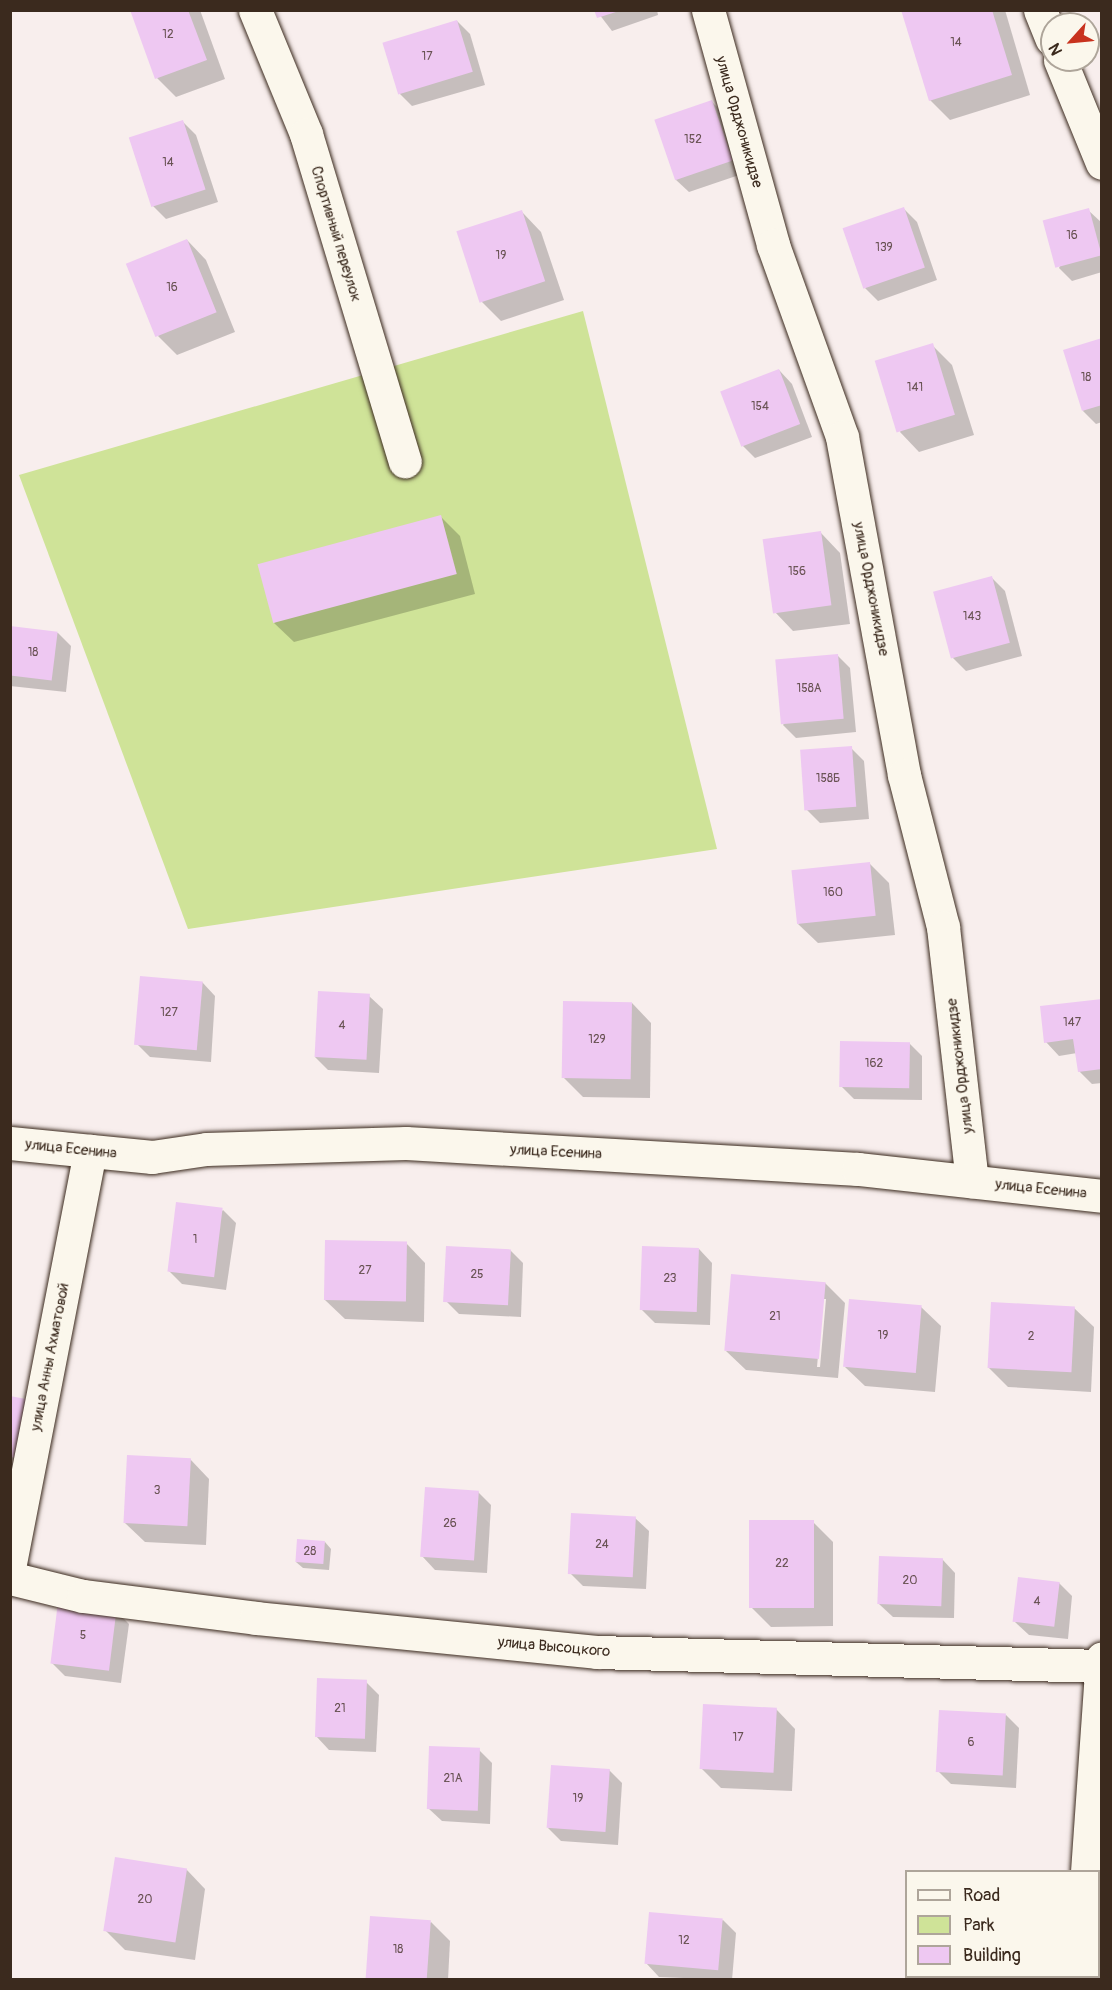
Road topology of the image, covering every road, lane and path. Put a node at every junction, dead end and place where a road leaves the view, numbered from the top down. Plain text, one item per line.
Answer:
1 (255, 10) edge
2 (708, 10) edge
3 (1065, 72) edge
4 (1101, 163) edge
5 (405, 461) dead end
6 (10, 1143) edge
7 (90, 1151) junction
8 (972, 1181) junction
9 (1101, 1196) edge
10 (10, 1563) edge
11 (10, 1578) edge
12 (1101, 1663) edge
13 (1087, 1870) edge

1 - 5 street, Спортивный переулок
2 - 8 street, улица Орджоникидзе
3 - 4 street
6 - 7 street, улица Есенина
7 - 8 street, улица Есенина
7 - 10 street, улица Анны Ахматовой
8 - 9 street, улица Есенина
11 - 12 street, улица Высоцкого
12 - 13 street

